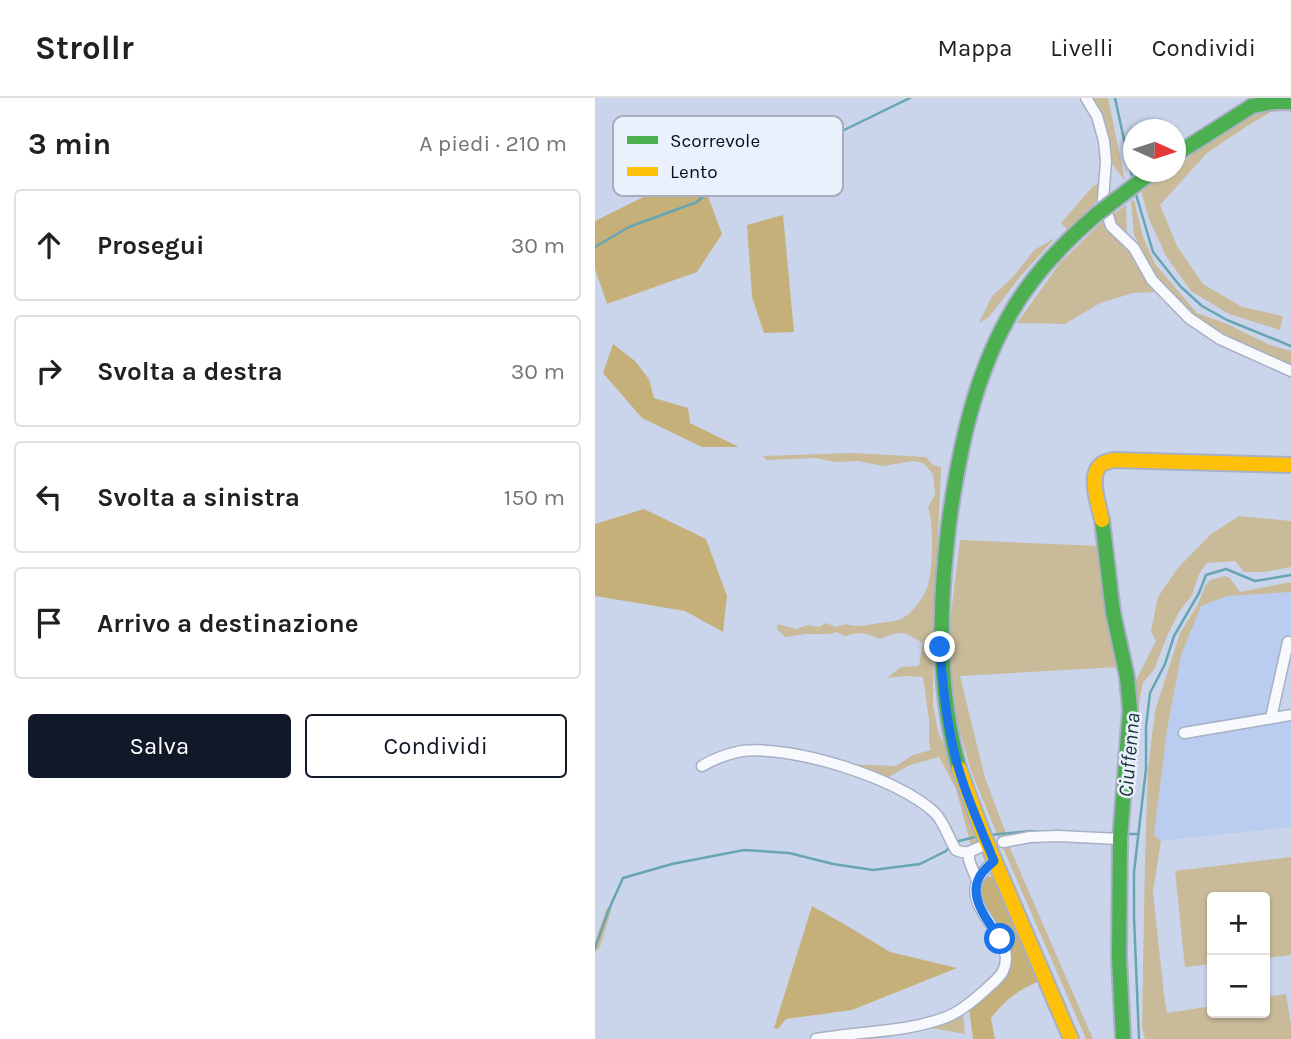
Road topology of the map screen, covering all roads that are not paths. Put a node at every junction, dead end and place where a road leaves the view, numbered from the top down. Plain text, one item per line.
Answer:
1 (1086, 98) edge
2 (1256, 102) edge
3 (1291, 102) edge
4 (1186, 148) edge
5 (1139, 182) edge
6 (1291, 370) edge
7 (1291, 465) edge
8 (1288, 642) dead end
9 (1291, 715) edge
10 (1271, 718) junction
11 (1184, 733) dead end
12 (702, 766) dead end
13 (1119, 839) junction
14 (1003, 842) dead end
15 (980, 847) dead end
16 (969, 853) junction
17 (994, 861) junction
18 (977, 881) junction
19 (816, 1039) edge
20 (1071, 1039) edge
21 (1123, 1039) edge

1 - 6 street
2 - 3 main road
2 - 4 main road
5 - 17 main road, bridge
7 - 13 main road
8 - 10 street
9 - 10 street
10 - 11 street
12 - 16 street
13 - 14 street
13 - 21 main road
15 - 16 street
16 - 18 street
17 - 18 street
17 - 20 main road
18 - 19 street

